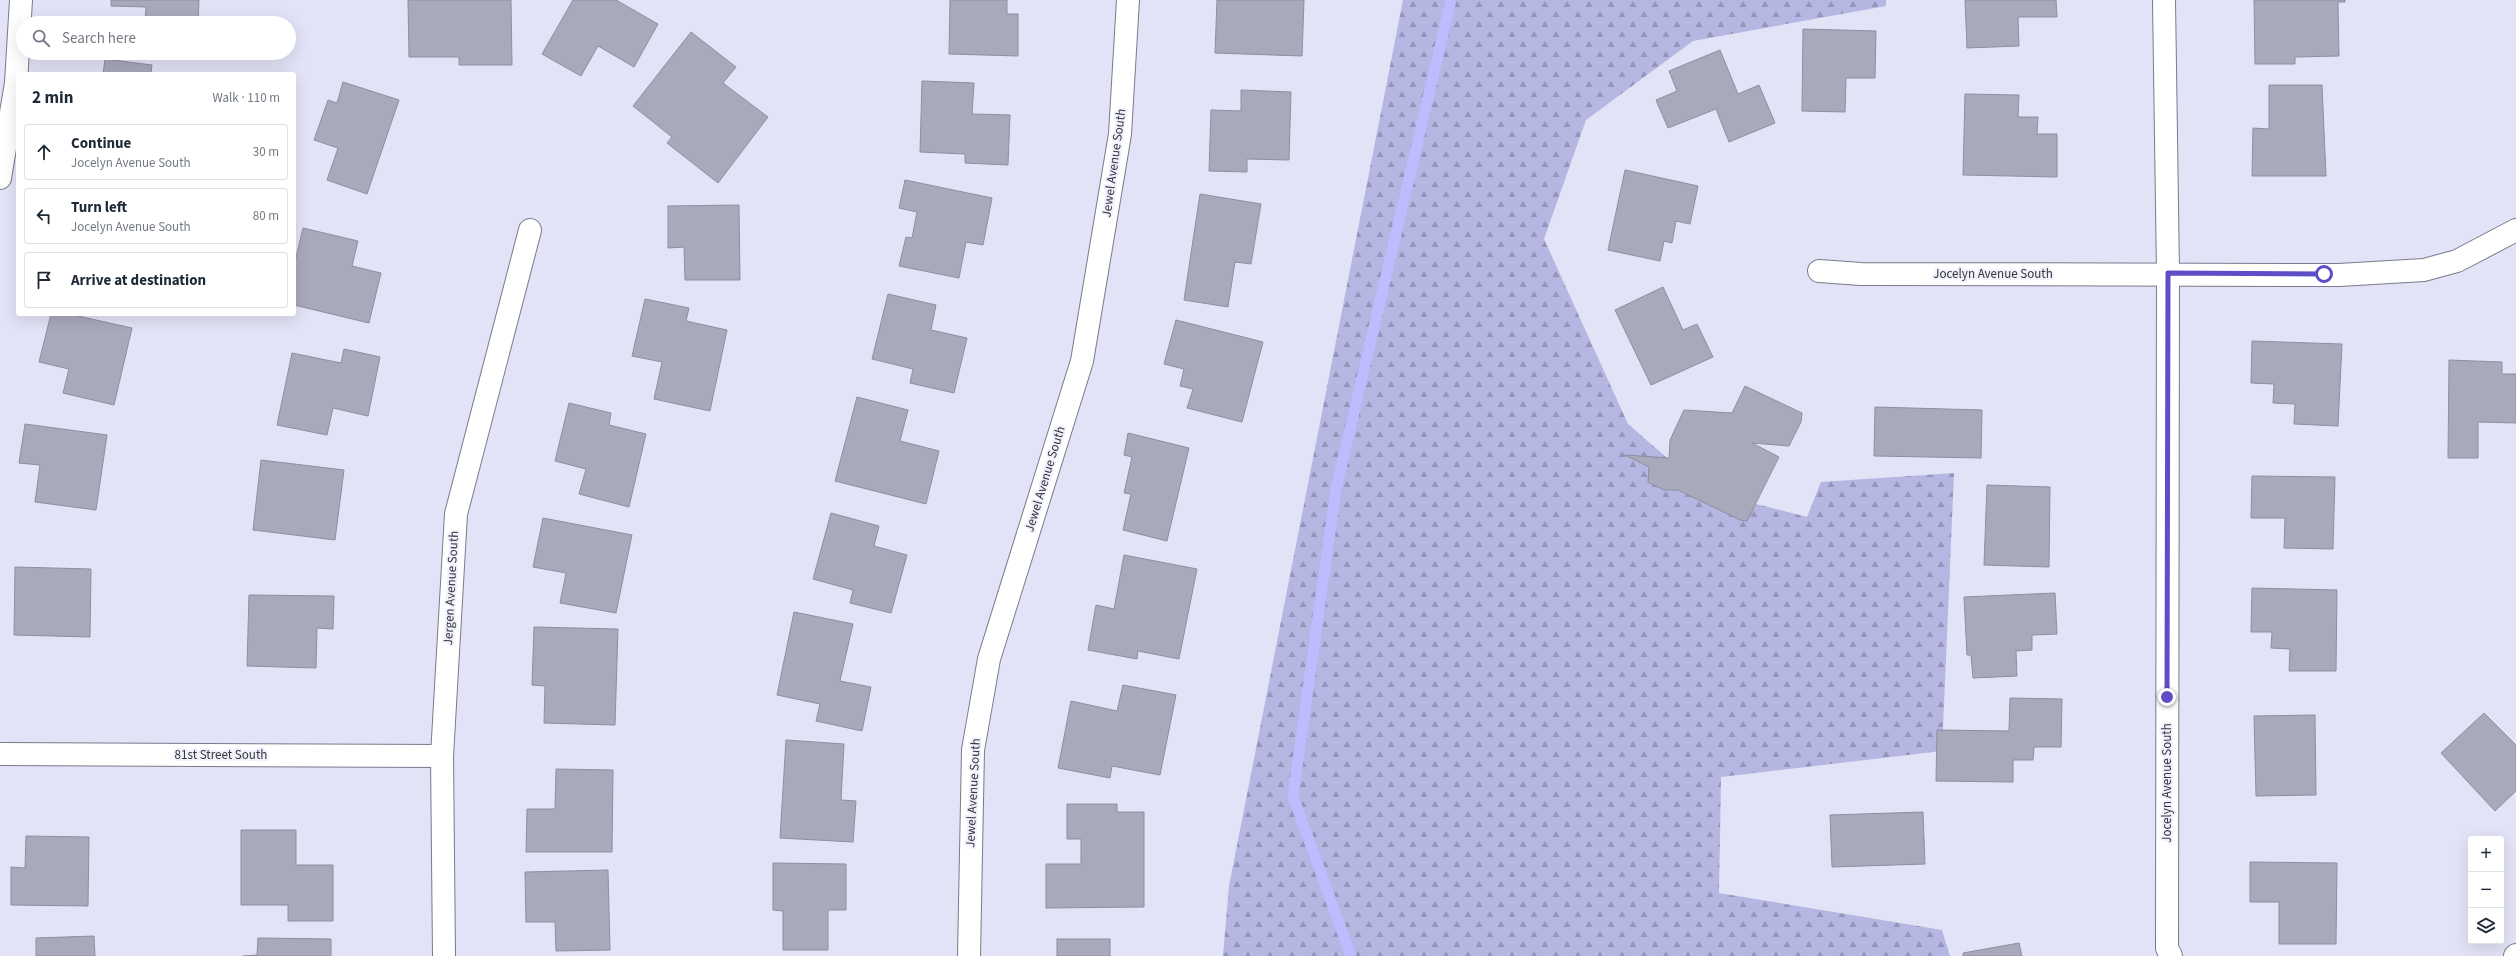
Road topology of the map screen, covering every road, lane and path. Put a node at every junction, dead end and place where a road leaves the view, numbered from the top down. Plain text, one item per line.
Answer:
1 (21, 0) edge
2 (1128, 0) edge
3 (2164, 0) edge
4 (20, 16) edge
5 (17, 60) edge
6 (17, 72) edge
7 (16, 83) edge
8 (0, 178) edge
9 (530, 230) dead end
10 (2516, 230) edge
11 (1819, 271) dead end
12 (2168, 273) junction
13 (0, 754) edge
14 (442, 756) junction
15 (444, 956) edge
16 (969, 956) edge
17 (2171, 956) edge

1 - 4 street
2 - 16 street, Jewel Avenue South
3 - 12 street, Jocelyn Avenue South
5 - 6 street
7 - 8 street
9 - 14 street, Jergen Avenue South
10 - 12 street, Jocelyn Avenue South
11 - 12 street, Jocelyn Avenue South
12 - 17 street, Jocelyn Avenue South
13 - 14 street, 81st Street South
14 - 15 street, Jergen Avenue South

